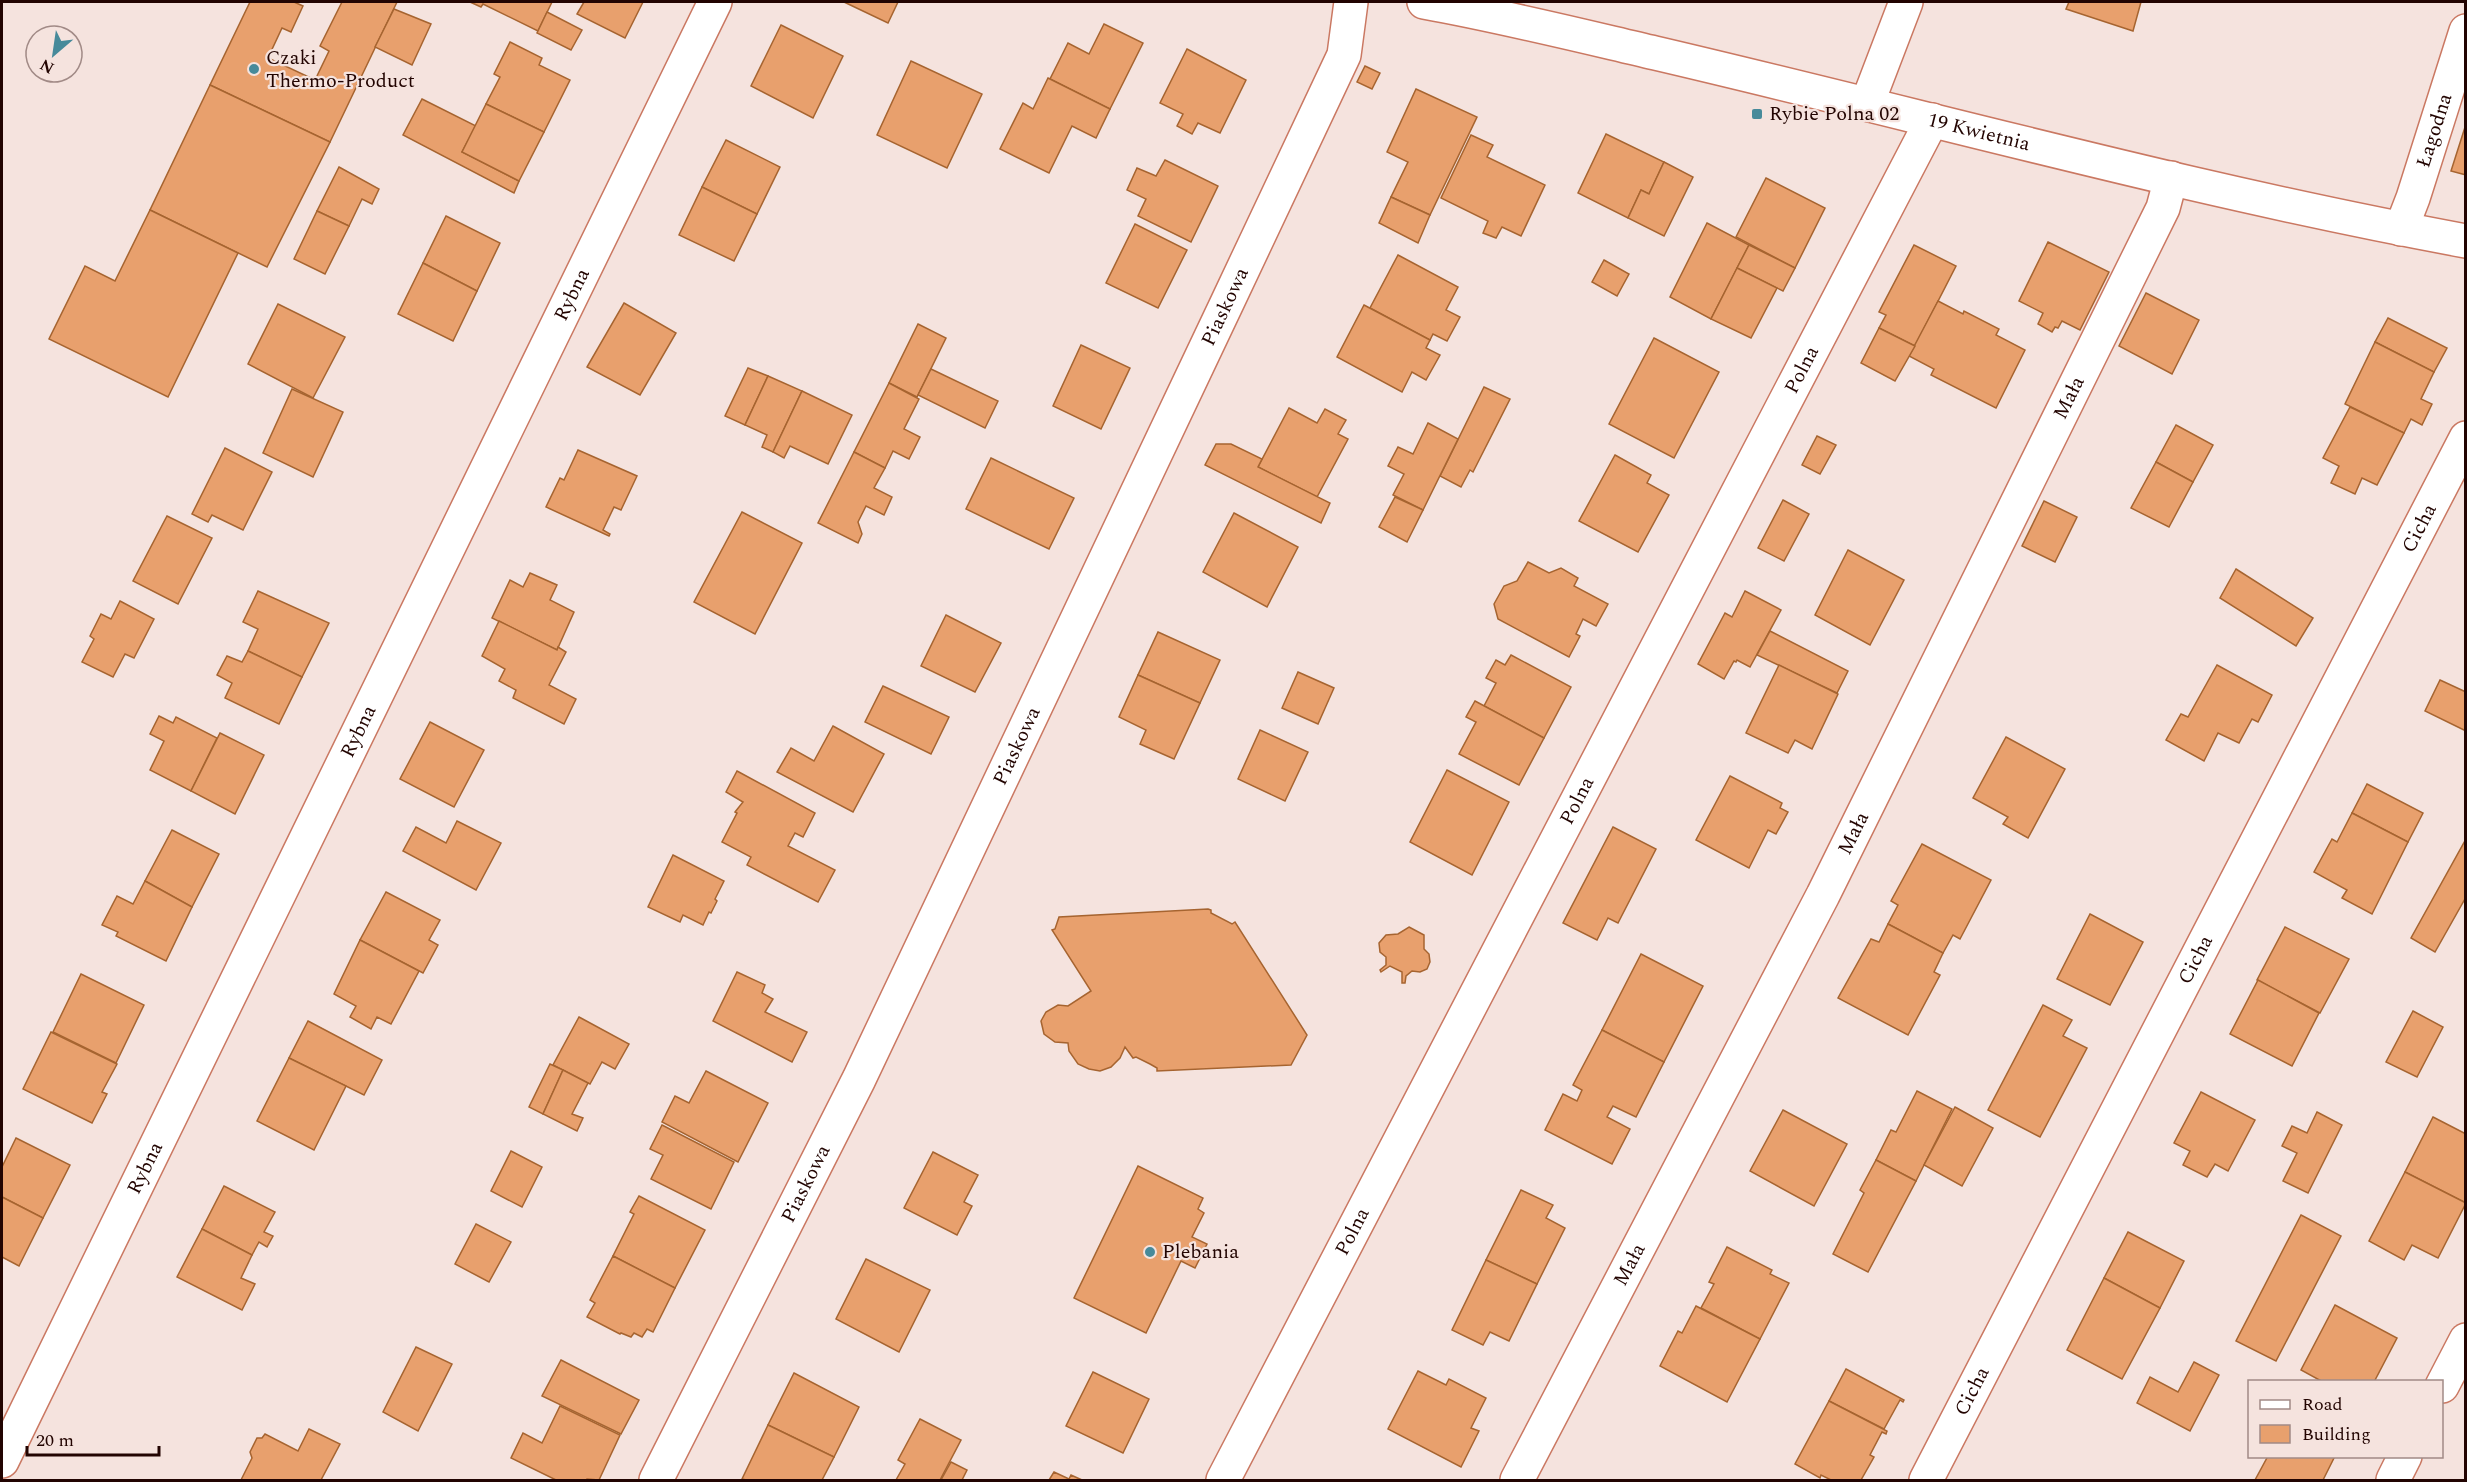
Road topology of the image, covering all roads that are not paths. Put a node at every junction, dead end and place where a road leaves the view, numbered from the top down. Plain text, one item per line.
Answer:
1 (715, 2) edge
2 (1351, 2) edge
3 (1424, 2) edge
4 (1906, 2) edge
5 (1469, 6) edge
6 (2466, 30) edge
7 (1867, 104) junction
8 (1932, 120) junction
9 (2171, 178) junction
10 (2401, 230) junction
11 (2466, 242) edge
12 (2466, 438) edge
13 (2466, 1340) edge
14 (2443, 1384) edge
15 (2404, 1458) edge
16 (2, 1461) edge
17 (656, 1480) edge
18 (1223, 1480) edge
19 (1517, 1480) edge
20 (1926, 1480) edge
21 (2393, 1480) edge

1 - 16 street, Rybna
2 - 17 street, Piaskowa
3 - 5 street, 19 Kwietnia
4 - 7 street
5 - 7 street, 19 Kwietnia
6 - 10 street, Łagodna
7 - 8 street, 19 Kwietnia
8 - 9 street, 19 Kwietnia
8 - 18 street, Polna
9 - 10 street, 19 Kwietnia
9 - 19 street, Mała
10 - 11 street, 19 Kwietnia
12 - 20 street, Cicha
13 - 14 street
15 - 21 street

